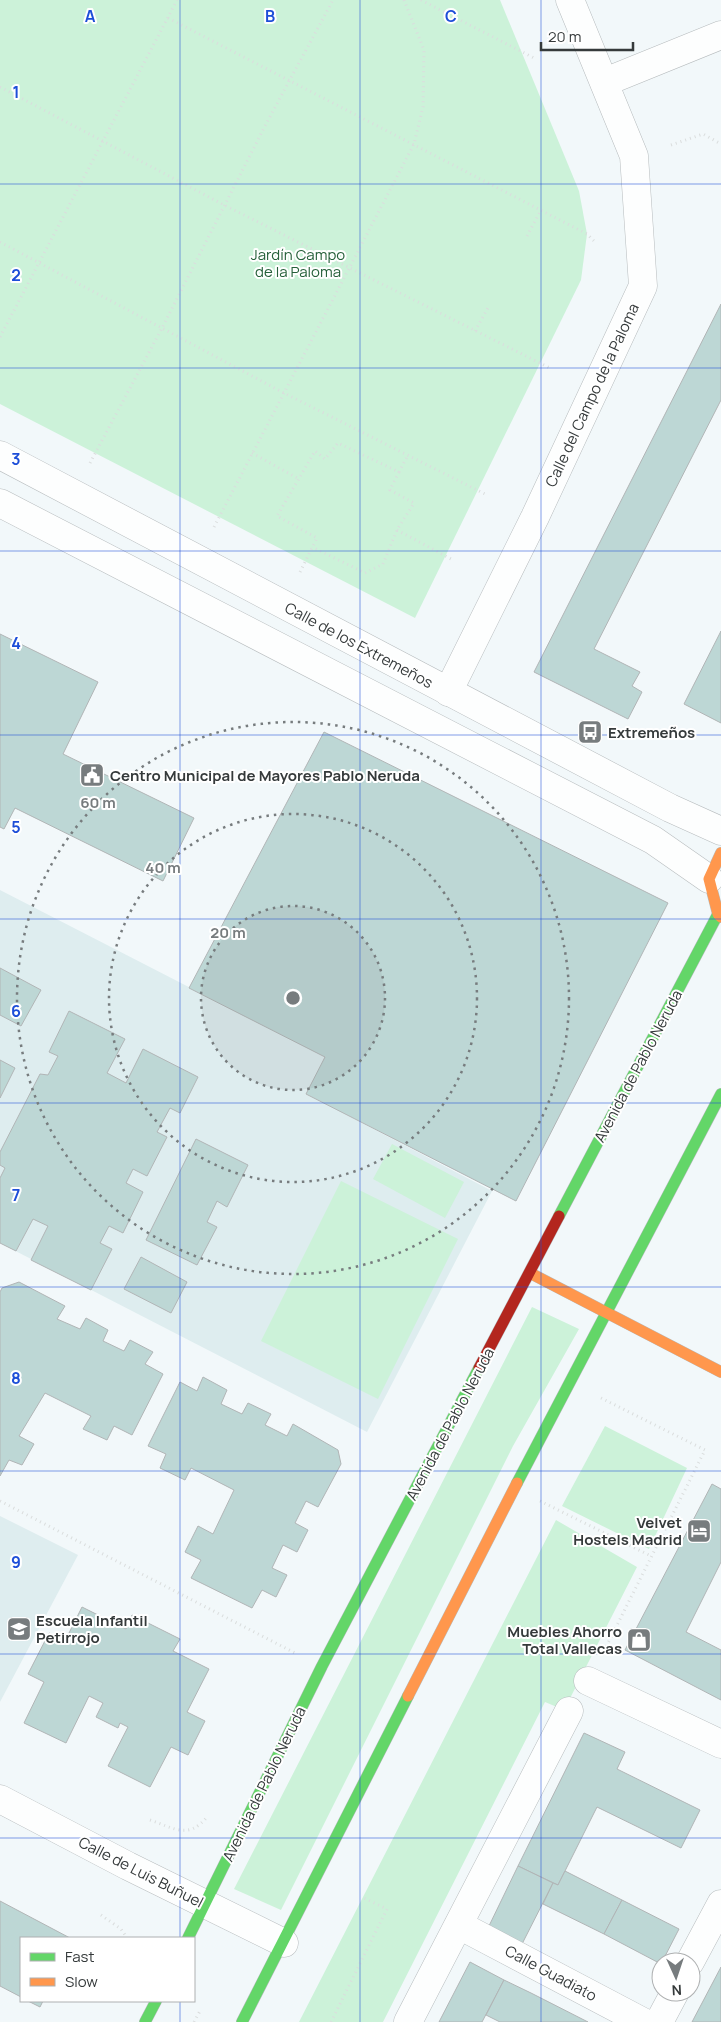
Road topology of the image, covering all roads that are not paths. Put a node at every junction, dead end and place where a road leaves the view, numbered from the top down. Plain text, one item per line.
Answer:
1 (570, 0) edge
2 (721, 35) edge
3 (605, 82) junction
4 (0, 455) edge
5 (0, 503) edge
6 (448, 692) junction
7 (721, 831) edge
8 (721, 854) edge
9 (709, 879) junction
10 (720, 916) edge
11 (721, 1094) edge
12 (530, 1273) junction
13 (608, 1312) junction
14 (721, 1372) edge
15 (588, 1681) road end
16 (569, 1711) dead end
17 (721, 1744) edge
18 (0, 1799) edge
19 (721, 1904) edge
20 (205, 1905) junction
21 (458, 1925) junction
22 (189, 1937) edge
23 (284, 1943) junction
24 (695, 1952) edge
25 (155, 2002) edge
26 (670, 2002) edge
27 (145, 2022) edge
28 (242, 2022) edge
29 (408, 2022) edge
30 (643, 2022) edge
31 (659, 2022) edge

1 - 3 street, Calle del Campo de la Paloma
2 - 3 street
3 - 6 street, Calle del Campo de la Paloma
4 - 6 street, Calle de los Extremeños
5 - 9 street
6 - 7 street, Calle de los Extremeños
8 - 9 main road
9 - 10 main road
10 - 12 main road, Avenida de Pablo Neruda
11 - 13 main road
12 - 13 main road
12 - 20 main road, Avenida de Pablo Neruda
13 - 14 main road
13 - 23 main road
15 - 17 street
16 - 21 street
18 - 20 street, Calle de Luis Buñuel
19 - 24 street
20 - 22 main road, Avenida de Pablo Neruda
20 - 23 street, Calle de Luis Buñuel
21 - 29 street
21 - 30 street, Calle Guadiato
23 - 28 main road
25 - 27 main road
26 - 31 street

